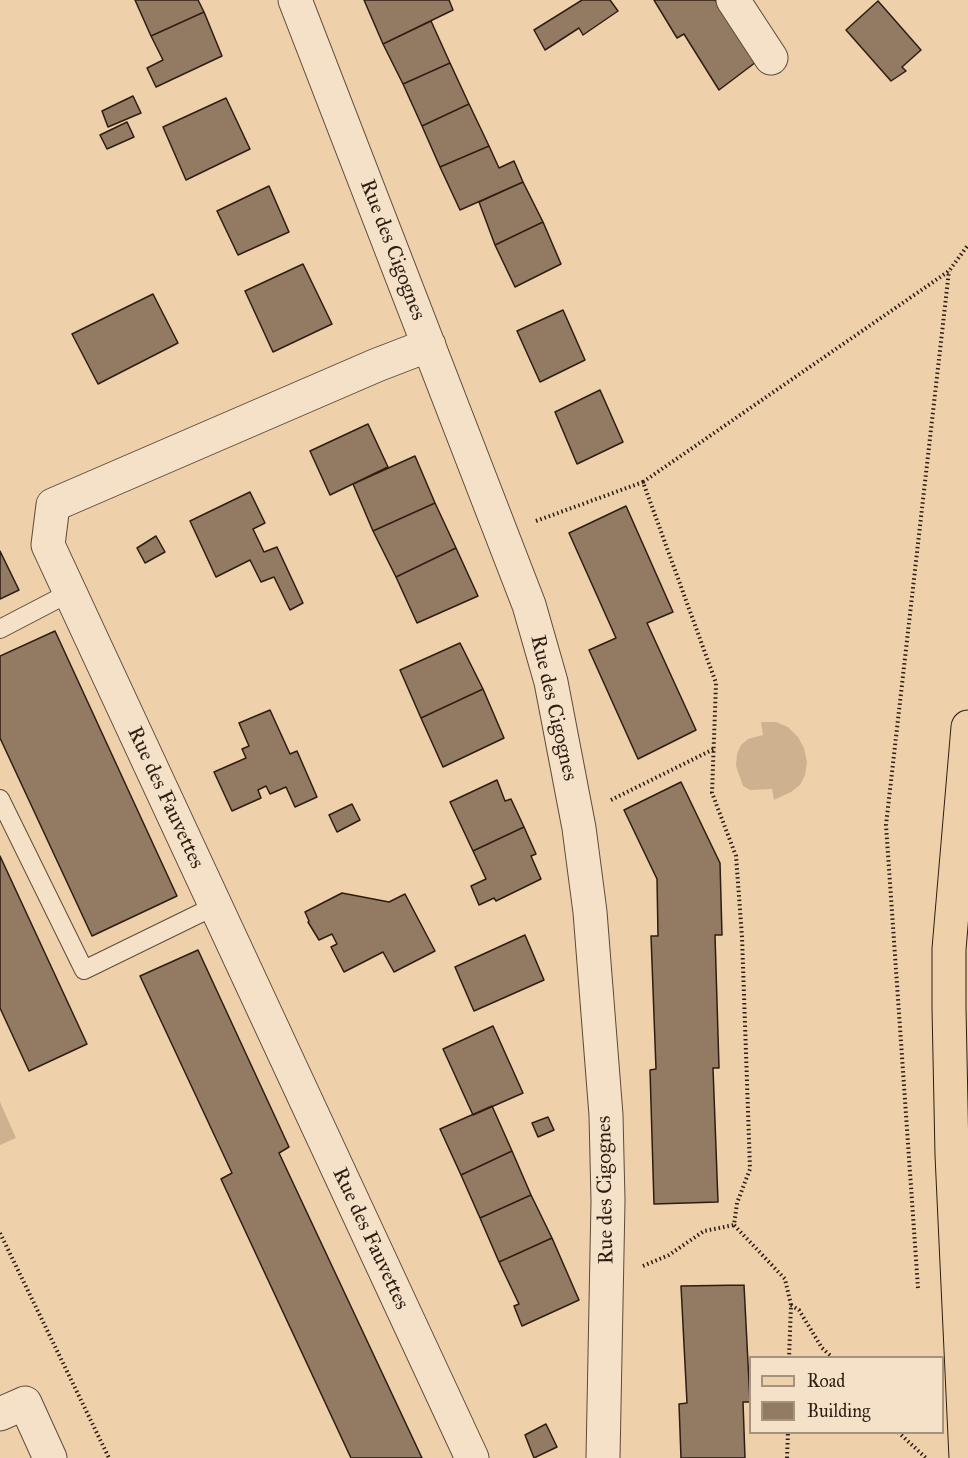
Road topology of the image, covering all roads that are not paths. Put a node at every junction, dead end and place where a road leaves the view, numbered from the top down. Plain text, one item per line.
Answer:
1 (295, 0) edge
2 (733, 0) edge
3 (771, 58) dead end
4 (429, 345) junction
5 (69, 593) junction
6 (0, 629) edge
7 (968, 727) edge
8 (0, 799) edge
9 (962, 865) edge
10 (215, 906) junction
11 (958, 1009) edge
12 (960, 1155) edge
13 (0, 1414) edge
14 (50, 1458) edge
15 (472, 1458) edge
16 (603, 1458) edge
17 (966, 1458) edge

1 - 4 street, Rue des Cigognes
2 - 3 street
4 - 5 street, Rue des Fauvettes
4 - 16 street, Rue des Cigognes
5 - 6 lane
5 - 10 street, Rue des Fauvettes
7 - 9 main road
8 - 10 lane
9 - 11 main road
10 - 15 street, Rue des Fauvettes
11 - 12 main road
12 - 17 main road
13 - 14 street

